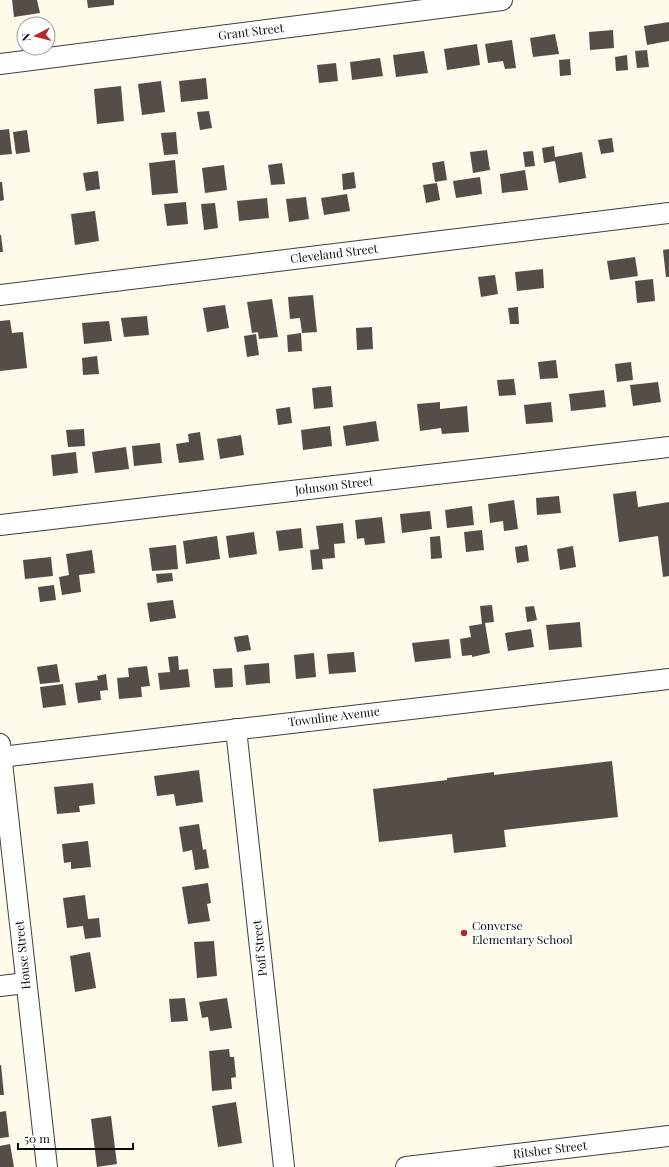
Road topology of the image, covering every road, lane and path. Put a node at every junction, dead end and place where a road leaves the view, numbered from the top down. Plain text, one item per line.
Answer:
1 (502, 0) edge
2 (0, 64) edge
3 (669, 213) edge
4 (0, 295) edge
5 (669, 447) edge
6 (0, 525) edge
7 (669, 679) edge
8 (236, 729) junction
9 (0, 752) edge
10 (26, 983) junction
11 (0, 986) edge
12 (669, 1136) edge
13 (47, 1167) edge
14 (284, 1167) edge
15 (406, 1167) edge

1 - 2 street, Grant Street
3 - 4 street, Cleveland Street
5 - 6 street, Johnson Street
7 - 8 street, Townline Avenue
8 - 9 street, Townline Avenue
8 - 14 street, Poff Street
9 - 10 street, House Street
10 - 11 street
10 - 13 street, House Street
12 - 15 street, Ritsher Street

